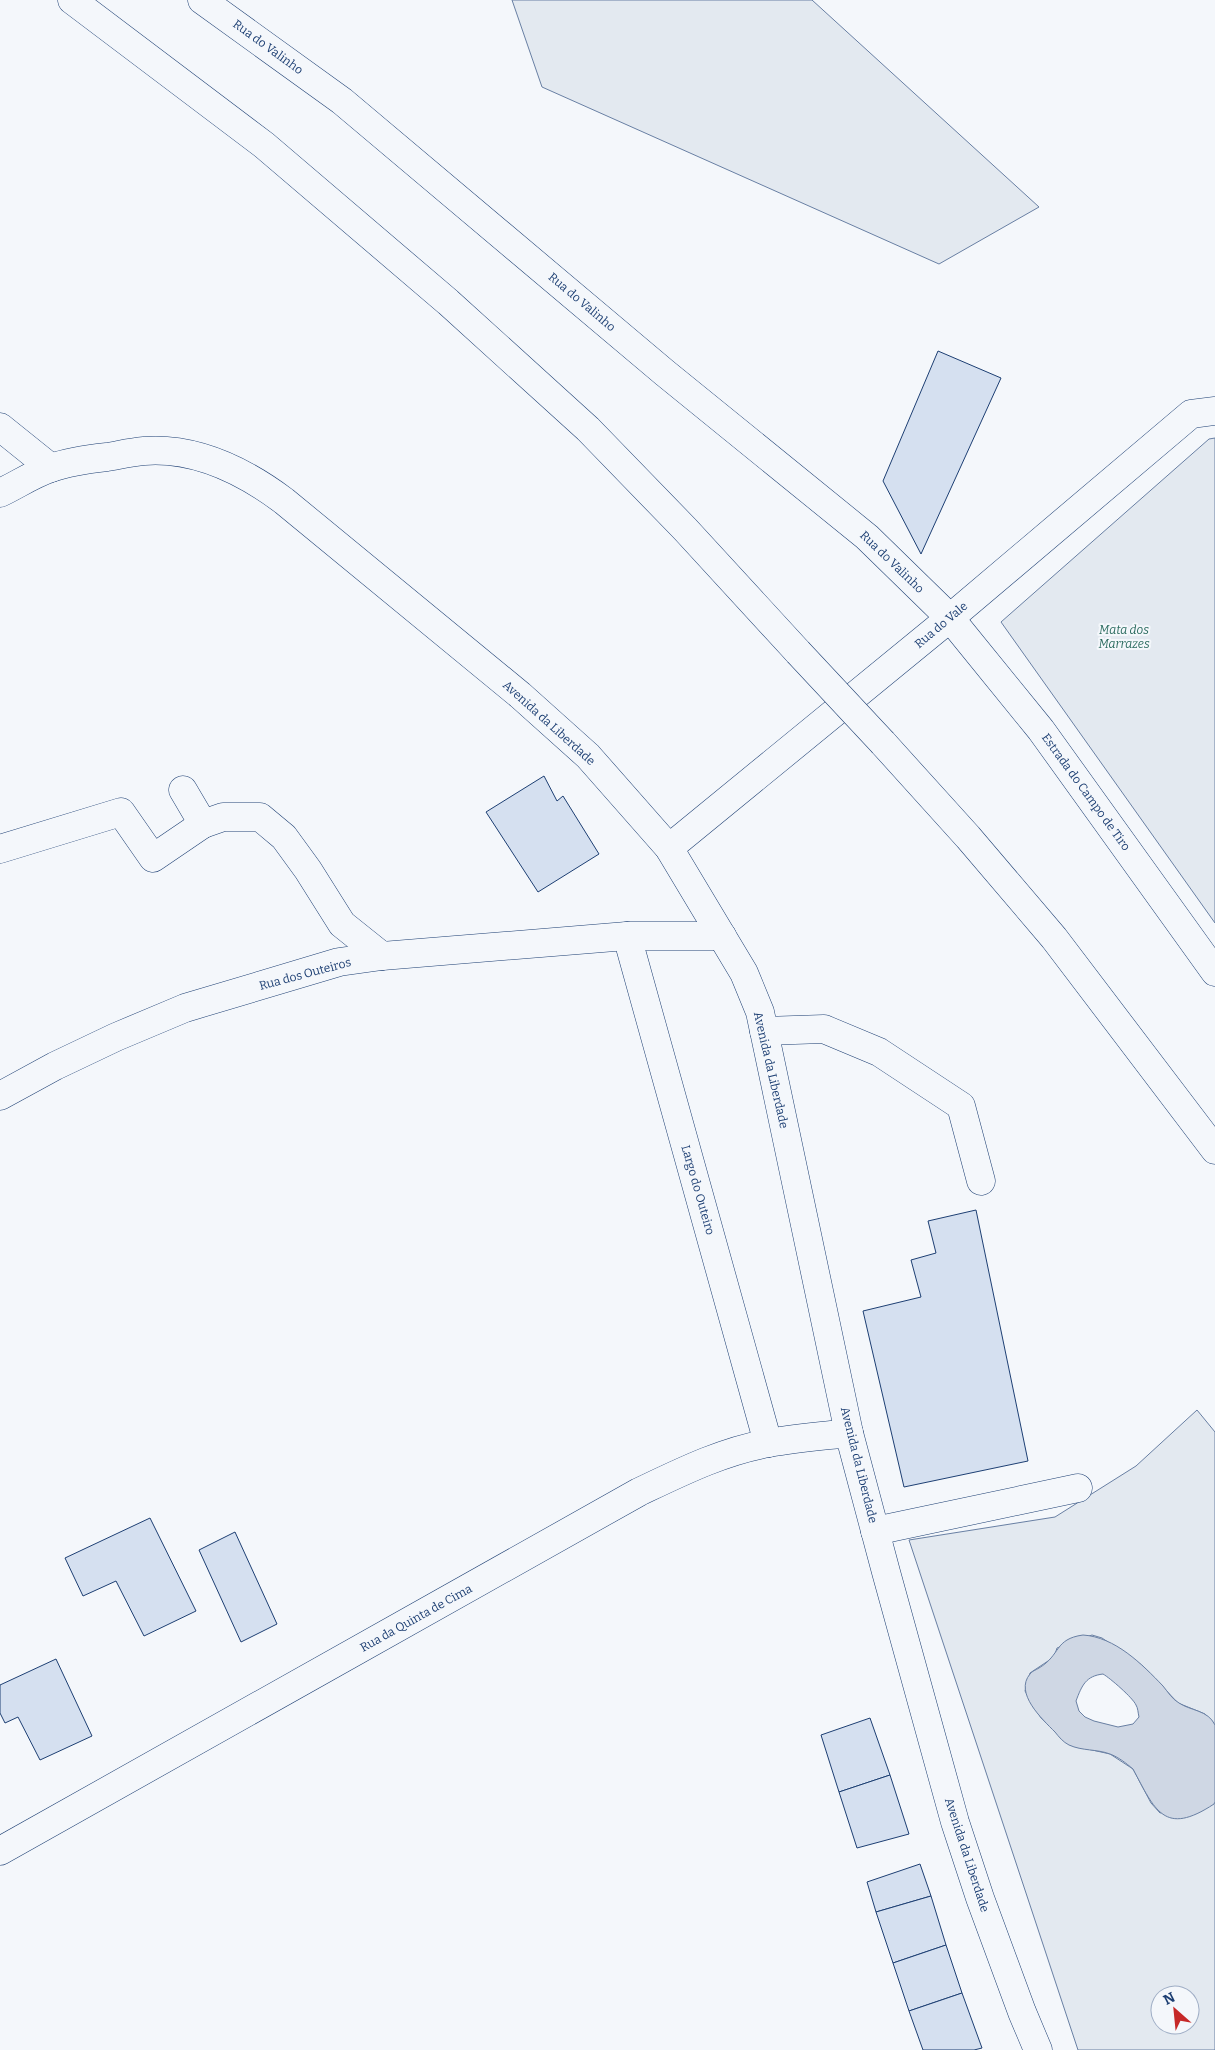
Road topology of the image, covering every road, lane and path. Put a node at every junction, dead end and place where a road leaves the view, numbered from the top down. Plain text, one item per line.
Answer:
1 (72, 0) edge
2 (202, 0) edge
3 (1215, 411) edge
4 (0, 427) edge
5 (51, 468) junction
6 (0, 494) edge
7 (950, 618) junction
8 (183, 790) dead end
9 (204, 824) junction
10 (668, 848) junction
11 (0, 850) edge
12 (627, 936) junction
13 (722, 936) junction
14 (382, 956) junction
15 (1215, 972) edge
16 (764, 1031) junction
17 (0, 1096) edge
18 (1215, 1150) edge
19 (981, 1181) dead end
20 (849, 1433) junction
21 (768, 1443) junction
22 (1078, 1488) dead end
23 (876, 1531) junction
24 (0, 1851) edge
25 (1038, 2050) edge

1 - 18 street, bridge
2 - 7 street, Rua do Valinho
3 - 7 street, Rua do Vale
4 - 5 street
5 - 6 street, Avenida da Liberdade
5 - 10 street, Avenida da Liberdade
7 - 10 street, Rua do Vale
7 - 15 street, Estrada do Campo de Tiro
8 - 9 street
9 - 11 street
9 - 14 street
10 - 13 street, Avenida da Liberdade
12 - 13 street, Rua dos Outeiros
12 - 14 street, Rua dos Outeiros
12 - 21 street, Largo do Outeiro
13 - 16 street, Avenida da Liberdade
14 - 17 street, Rua dos Outeiros
16 - 19 street
16 - 20 street, Avenida da Liberdade
20 - 21 street, Rua da Quinta de Cima
20 - 23 street, Avenida da Liberdade
21 - 24 street, Rua da Quinta de Cima
22 - 23 street
23 - 25 street, Avenida da Liberdade

